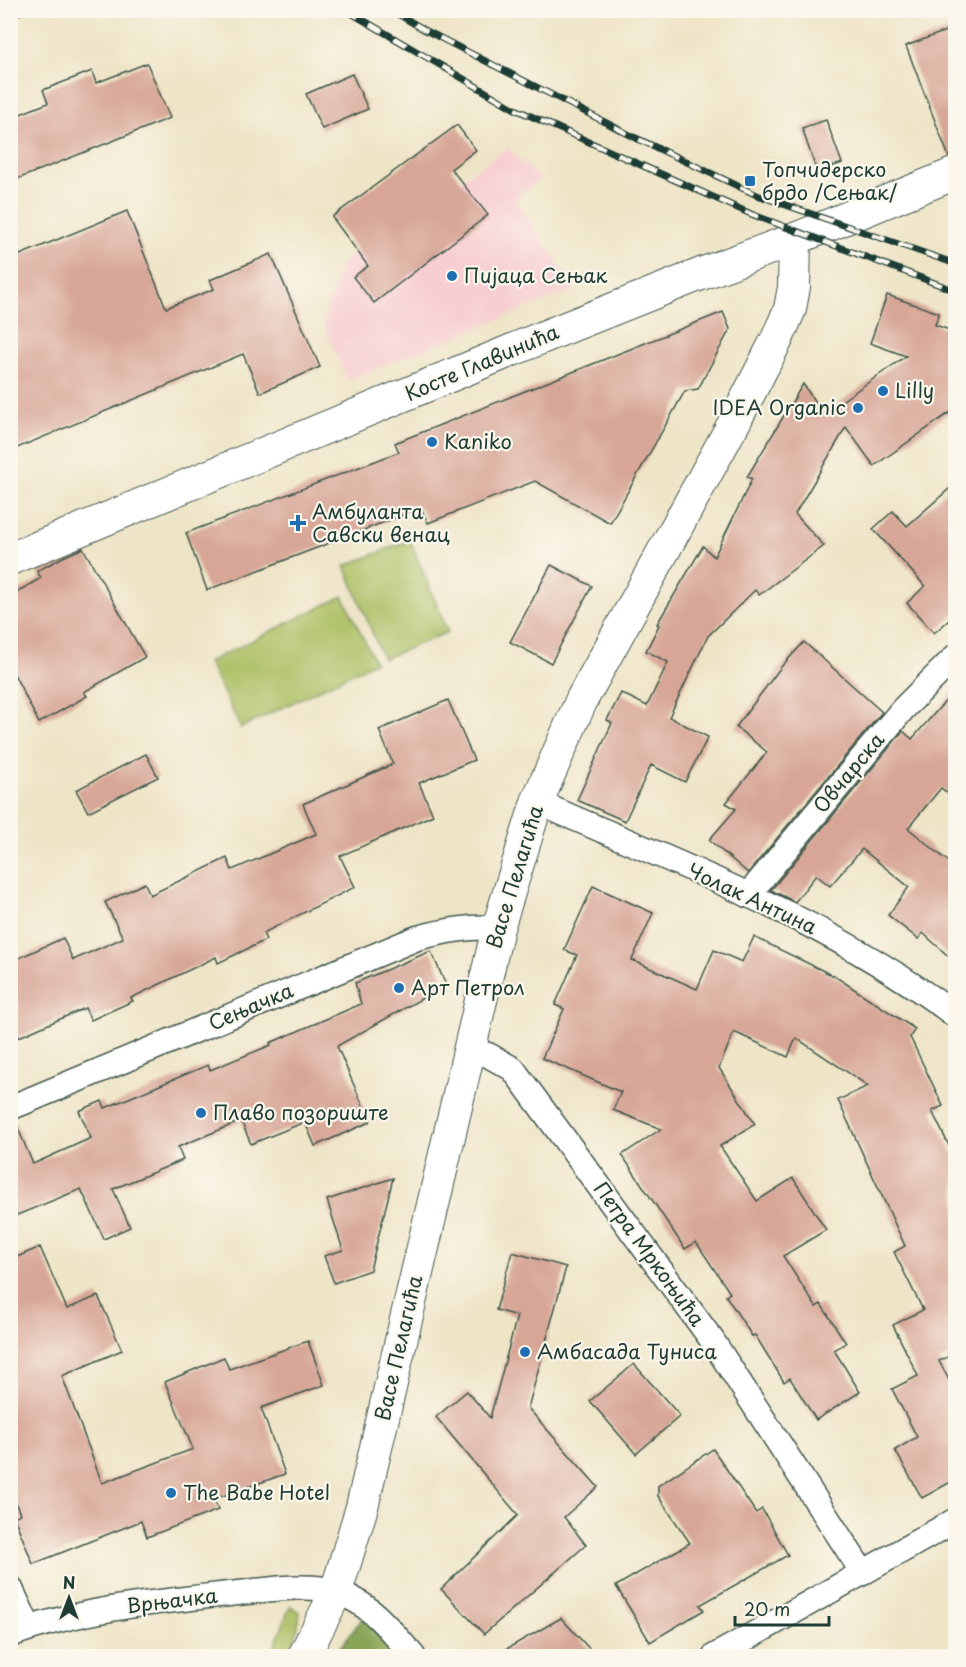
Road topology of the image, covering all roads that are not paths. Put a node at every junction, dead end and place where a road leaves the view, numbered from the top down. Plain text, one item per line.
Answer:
1 (956, 173) edge
2 (795, 240) junction
3 (10, 559) edge
4 (956, 656) edge
5 (537, 802) junction
6 (748, 895) junction
7 (498, 928) junction
8 (956, 1017) edge
9 (469, 1051) junction
10 (10, 1108) edge
11 (956, 1520) edge
12 (863, 1573) junction
13 (10, 1587) edge
14 (336, 1592) junction
15 (20, 1632) edge
16 (304, 1656) edge
17 (413, 1656) edge
18 (716, 1656) edge

1 - 2 street, Косте Главинића
2 - 3 street, Косте Главинића
2 - 5 street, Васе Пелагића
4 - 6 street, Овчарска
5 - 6 street, Чолак Антина
5 - 7 street, Васе Пелагића
6 - 8 street, Чолак Антина
7 - 9 street, Васе Пелагића
7 - 10 street, Сењачка
9 - 12 street, Петра Мркоњића
9 - 14 street, Васе Пелагића
11 - 12 street
12 - 18 street
13 - 15 street
14 - 15 street, Врњачка
14 - 16 street, Васе Пелагића
14 - 17 street, Врњачка

